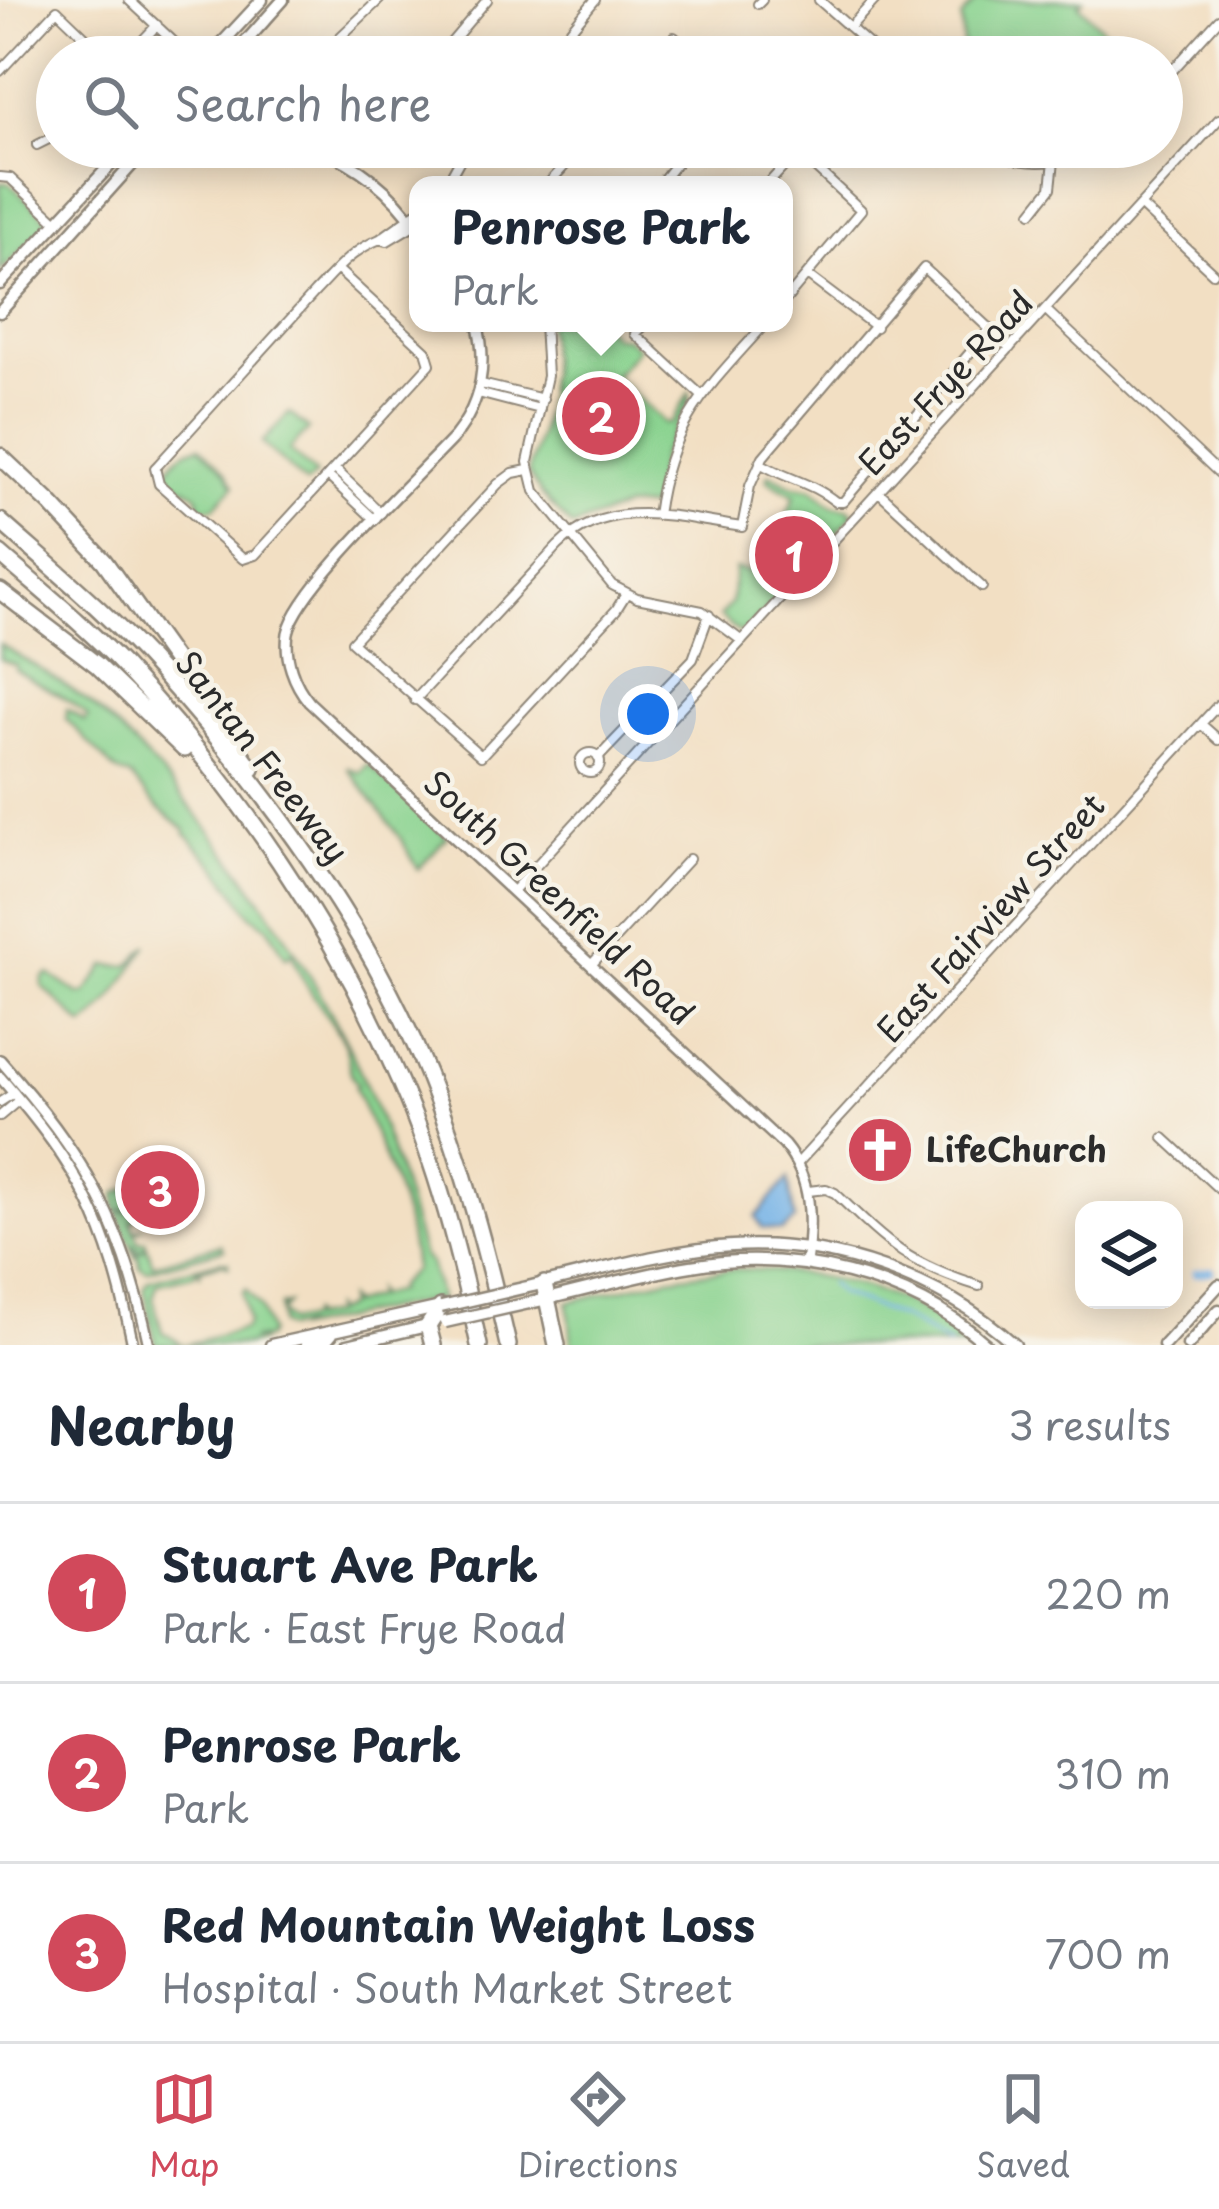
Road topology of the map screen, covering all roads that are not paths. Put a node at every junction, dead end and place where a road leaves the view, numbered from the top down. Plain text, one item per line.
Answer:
1 (129, 0) edge
2 (262, 0) edge
3 (284, 0) edge
4 (379, 0) edge
5 (487, 0) edge
6 (595, 0) edge
7 (819, 0) edge
8 (875, 0) edge
9 (1219, 19) edge
10 (157, 25) junction
11 (850, 26) junction
12 (84, 36) edge
13 (147, 36) edge
14 (168, 36) edge
15 (229, 36) edge
16 (251, 36) edge
17 (341, 36) edge
18 (457, 36) edge
19 (565, 36) edge
20 (861, 36) edge
21 (1183, 59) edge
22 (0, 71) edge
23 (1219, 119) edge
24 (1207, 133) junction
25 (1219, 144) edge
26 (1183, 160) edge
27 (109, 168) edge
28 (129, 168) edge
29 (356, 168) edge
30 (816, 168) edge
31 (1053, 168) edge
32 (1175, 168) edge
33 (0, 177) edge
34 (1141, 206) junction
35 (1032, 212) dead end
36 (409, 214) edge
37 (58, 223) junction
38 (409, 226) edge
39 (337, 268) junction
40 (1213, 272) dead end
41 (807, 274) junction
42 (0, 284) edge
43 (793, 291) edge
44 (1046, 310) junction
45 (0, 313) edge
46 (875, 327) junction
47 (991, 329) junction
48 (479, 332) edge
49 (545, 332) edge
50 (637, 332) edge
51 (758, 332) edge
52 (1010, 348) junction
53 (479, 388) junction
54 (702, 396) junction
55 (542, 404) junction
56 (0, 456) edge
57 (760, 463) junction
58 (528, 470) junction
59 (331, 473) junction
60 (1219, 473) edge
61 (879, 492) junction
62 (657, 515) junction
63 (379, 518) junction
64 (0, 520) edge
65 (570, 535) junction
66 (0, 554) edge
67 (982, 587) dead end
68 (0, 591) edge
69 (626, 594) junction
70 (709, 614) junction
71 (742, 641) junction
72 (415, 700) junction
73 (1219, 704) edge
74 (1201, 724) junction
75 (1219, 740) edge
76 (598, 758) dead end
77 (273, 809) junction
78 (269, 849) junction
79 (688, 859) dead end
80 (513, 891) junction
81 (591, 965) junction
82 (0, 1060) edge
83 (0, 1077) edge
84 (17, 1096) junction
85 (0, 1102) edge
86 (0, 1116) edge
87 (1164, 1138) dead end
88 (798, 1163) junction
89 (1219, 1189) edge
90 (808, 1191) junction
91 (808, 1250) junction
92 (806, 1264) junction
93 (1219, 1285) edge
94 (979, 1286) dead end
95 (546, 1291) junction
96 (1219, 1310) edge
97 (438, 1318) junction
98 (334, 1331) junction
99 (275, 1344) edge
100 (133, 1345) edge
101 (149, 1345) edge
102 (306, 1345) edge
103 (347, 1345) edge
104 (433, 1345) edge
105 (479, 1345) edge
106 (508, 1345) edge
107 (557, 1345) edge
108 (987, 1345) edge
109 (1015, 1345) edge
110 (1163, 1345) edge
111 (1188, 1345) edge

1 - 10 street
2 - 15 main road
3 - 16 main road
4 - 17 street
5 - 18 street
6 - 19 street
7 - 11 street
8 - 11 street
9 - 21 street
10 - 13 street
10 - 14 street
11 - 20 street
12 - 22 street
23 - 24 street, East Frye Road
24 - 25 street
24 - 26 street, East Frye Road
27 - 37 main road
28 - 45 main road
29 - 36 street
30 - 41 street
31 - 35 street
32 - 34 street, East Frye Road
33 - 37 street
34 - 40 street
34 - 44 street, East Frye Road
37 - 42 main road
38 - 39 street
39 - 59 street
39 - 59 street
41 - 43 street
41 - 46 street
44 - 52 street, East Frye Road
44 - 60 street
46 - 47 street
46 - 57 street
47 - 52 street
47 - 57 street
48 - 53 street
49 - 55 street
50 - 54 street
51 - 54 street
52 - 61 street, East Frye Road
53 - 55 street
53 - 63 street
54 - 62 street
55 - 58 street
56 - 77 highway
57 - 62 street
58 - 65 street
58 - 72 street
59 - 63 street
61 - 67 street
61 - 71 street, East Frye Road
62 - 65 street
63 - 80 street, South Greenfield Road
64 - 77 highway, Santan Freeway
65 - 69 street
65 - 72 street
66 - 78 highway, Santan Freeway
68 - 78 highway
69 - 70 street
69 - 72 street
70 - 71 street
70 - 76 street
71 - 80 street, East Frye Road
73 - 74 street, East Fairview Street
74 - 75 street
74 - 88 street, East Fairview Street
77 - 106 highway, Santan Freeway
78 - 105 highway, Santan Freeway
79 - 81 street
80 - 81 street, South Greenfield Road
81 - 88 street, South Greenfield Road
82 - 101 street
83 - 84 street
84 - 85 street
84 - 86 street
84 - 100 street
87 - 89 street
88 - 90 street, South Greenfield Road
90 - 91 street, South Greenfield Road
90 - 94 street
91 - 92 street, South Greenfield Road
91 - 95 main road
91 - 109 main road
92 - 95 main road
92 - 108 main road
93 - 110 main road
95 - 97 main road, bridge
95 - 97 main road, bridge
95 - 107 highway
96 - 111 main road
97 - 98 main road
97 - 103 main road
97 - 104 highway
98 - 99 main road
98 - 102 main road

